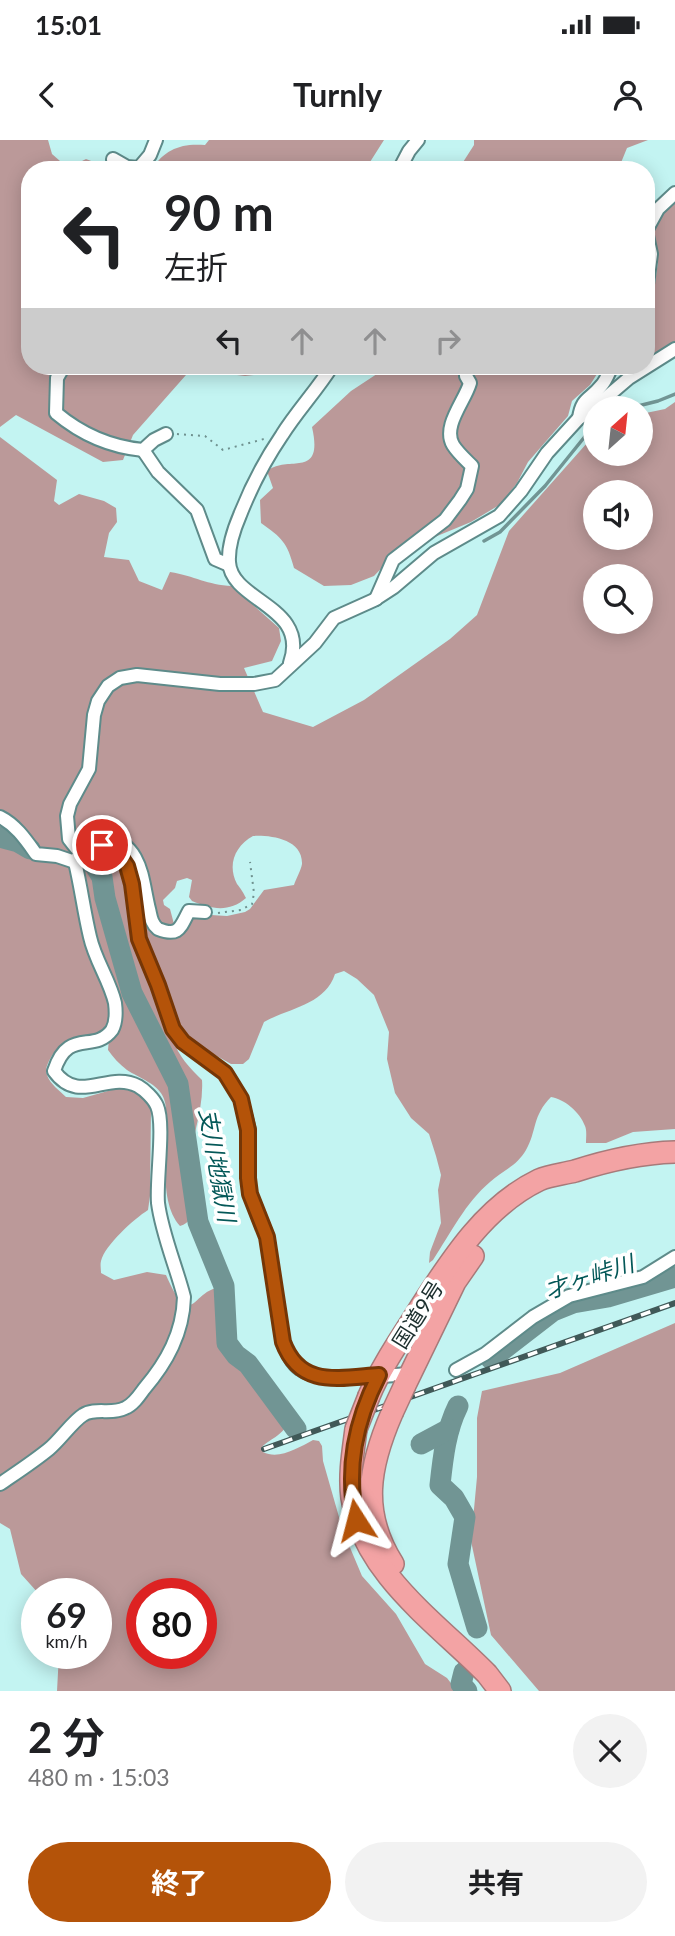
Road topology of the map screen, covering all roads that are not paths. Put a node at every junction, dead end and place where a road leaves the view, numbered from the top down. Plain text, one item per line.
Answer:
1 (156, 140) edge
2 (418, 140) edge
3 (145, 161) edge
4 (404, 161) edge
5 (675, 193) edge
6 (655, 215) edge
7 (675, 349) edge
8 (655, 362) edge
9 (59, 375) edge
10 (325, 375) edge
11 (466, 375) edge
12 (607, 375) edge
13 (635, 375) edge
14 (579, 418) junction
15 (166, 434) road end
16 (143, 450) junction
17 (229, 565) junction
18 (375, 600) junction
19 (288, 666) junction
20 (0, 817) edge
21 (96, 845) junction
22 (77, 858) junction
23 (205, 912) road end
24 (675, 1152) edge
25 (568, 1173) junction
26 (675, 1257) edge
27 (456, 1370) dead end
28 (379, 1375) junction
29 (407, 1379) junction
30 (0, 1484) edge
31 (425, 1613) junction
32 (500, 1691) edge

1 - 3 street
2 - 4 street
5 - 6 street
7 - 8 street
9 - 16 street
10 - 17 street
11 - 18 street
12 - 14 street
13 - 14 street
14 - 18 street
15 - 16 street
16 - 17 street
17 - 19 street
18 - 19 street
19 - 22 street
20 - 22 street
21 - 22 street
21 - 23 street
21 - 28 street
22 - 30 street
24 - 25 highway, 国道9号
25 - 28 highway, 国道9号
25 - 29 highway, 国道9号
26 - 27 street
28 - 29 street
28 - 31 highway, 国道9号, bridge
29 - 31 highway, 国道9号, bridge
31 - 32 highway, 国道9号

